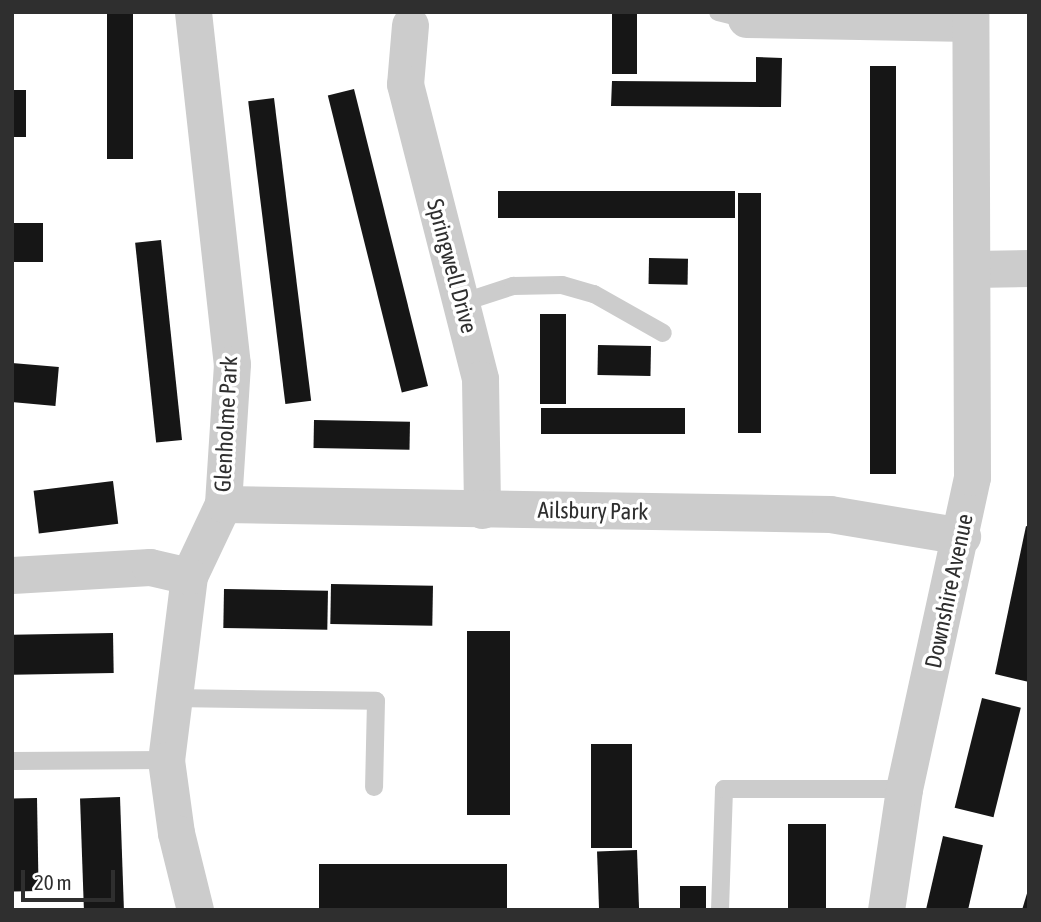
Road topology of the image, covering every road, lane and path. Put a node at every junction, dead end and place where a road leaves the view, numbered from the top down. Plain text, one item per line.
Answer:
1 (193, 12) edge
2 (732, 16) edge
3 (970, 18) edge
4 (410, 24) dead end
5 (1029, 268) edge
6 (972, 269) junction
7 (464, 302) junction
8 (663, 333) dead end
9 (223, 504) junction
10 (482, 510) junction
11 (962, 536) junction
12 (12, 575) edge
13 (189, 576) junction
14 (172, 698) junction
15 (166, 760) junction
16 (12, 761) edge
17 (374, 787) dead end
18 (904, 789) junction
19 (195, 910) edge
20 (720, 910) edge
21 (886, 910) edge

1 - 9 street, Glenholme Park
2 - 3 street
3 - 6 street, Downshire Avenue
4 - 7 street, Springwell Drive
5 - 6 street
6 - 11 street, Downshire Avenue
7 - 8 lane
7 - 10 street, Springwell Drive
9 - 10 street, Ailsbury Park
9 - 13 street, Glenholme Park
10 - 11 street, Ailsbury Park
11 - 18 street, Downshire Avenue
12 - 13 street
13 - 14 street, Glenholme Park
14 - 15 street, Glenholme Park
14 - 17 lane
15 - 16 lane
15 - 19 street, Glenholme Park
18 - 20 lane
18 - 21 street, Downshire Avenue

